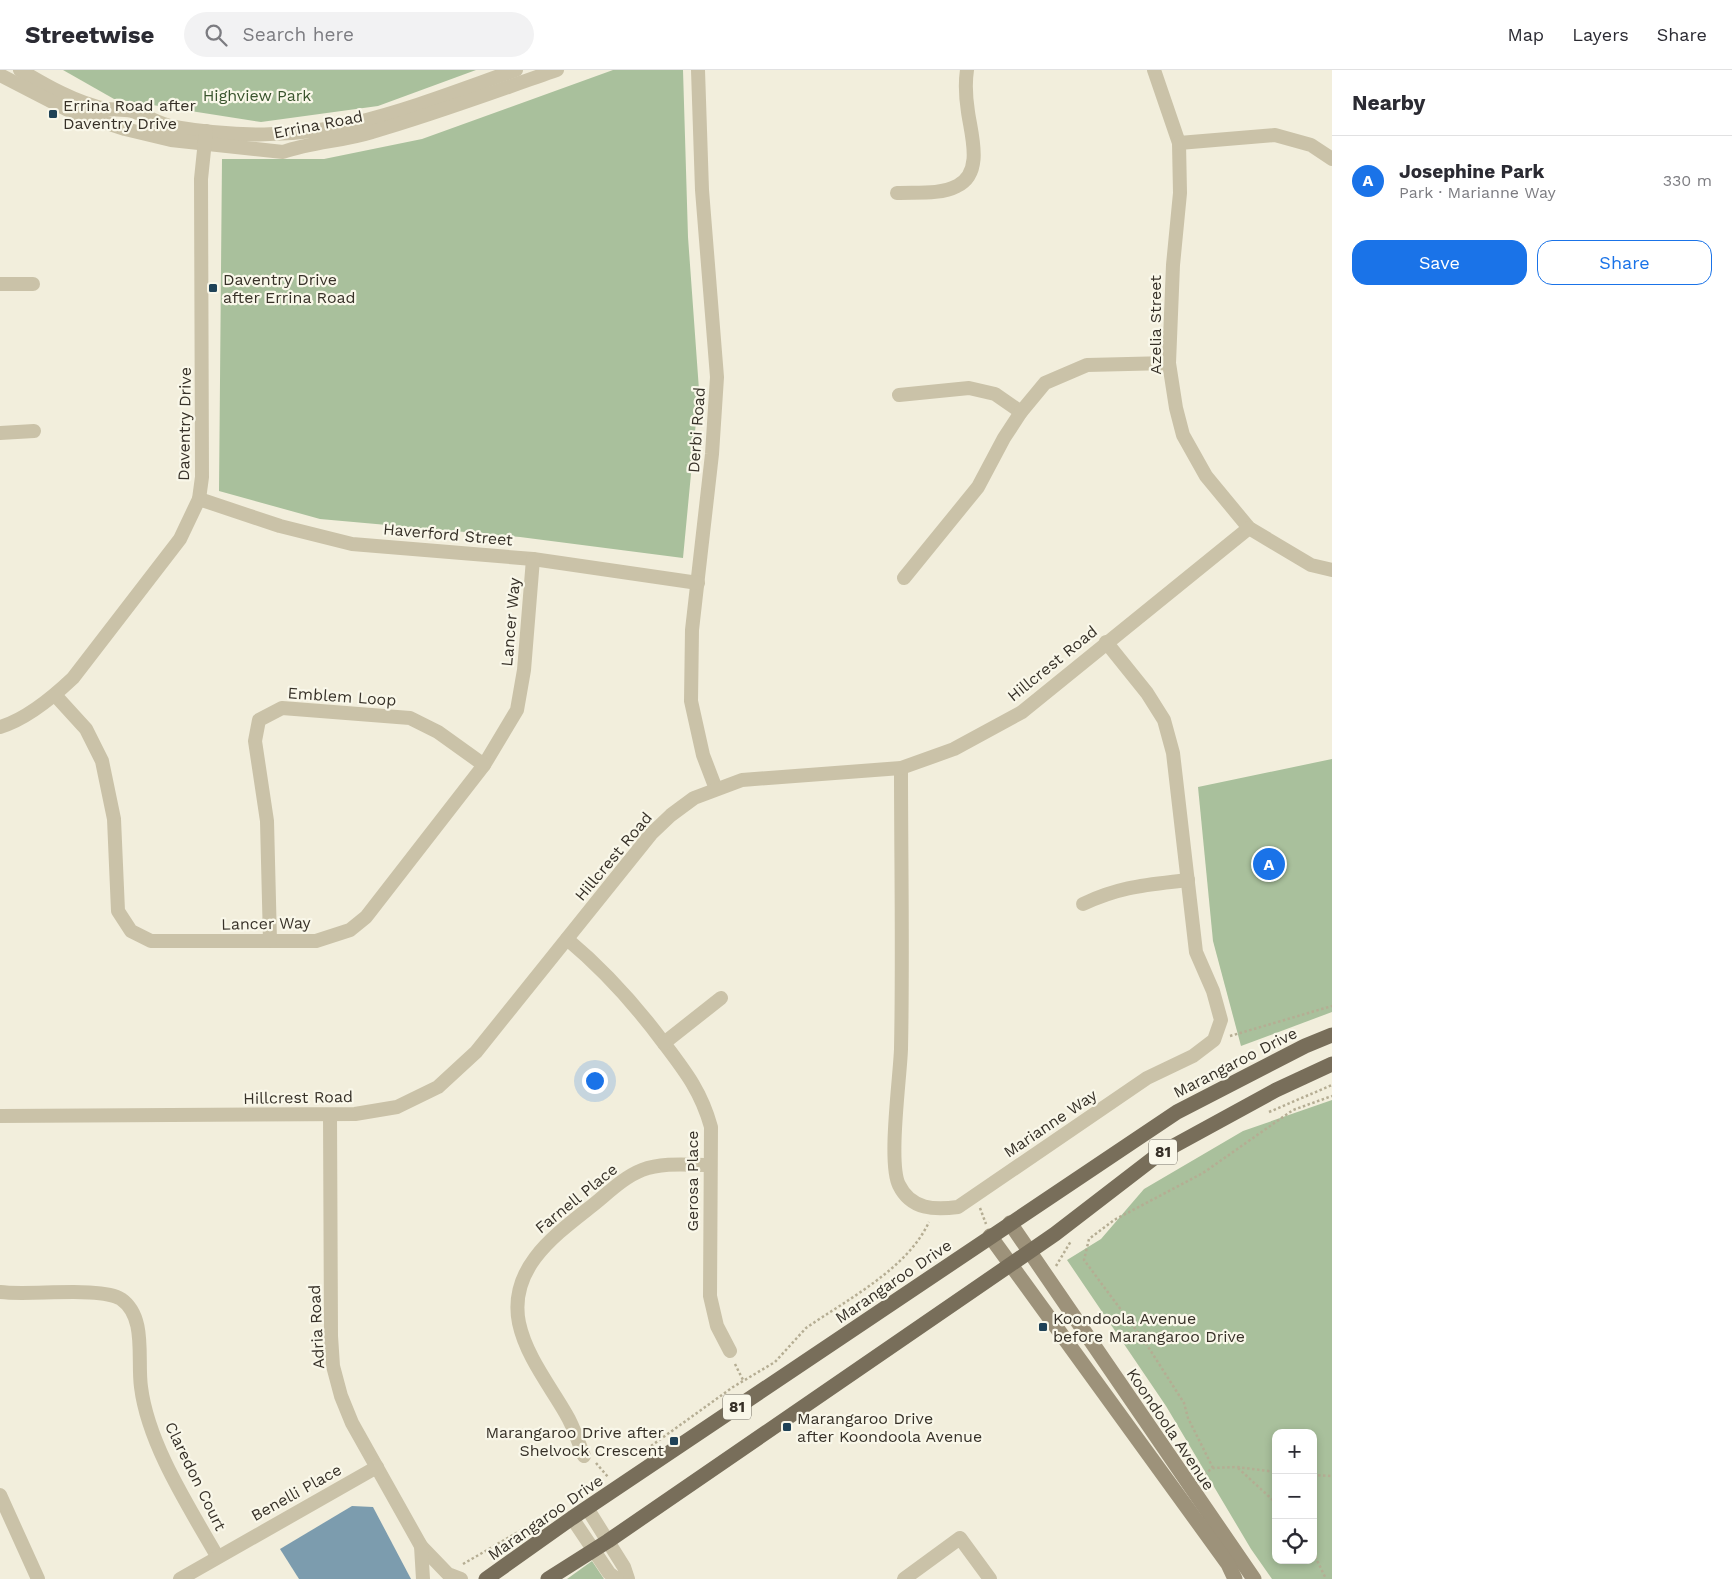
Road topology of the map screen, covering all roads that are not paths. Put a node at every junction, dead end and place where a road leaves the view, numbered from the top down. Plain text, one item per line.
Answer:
1 (20, 70) edge
2 (516, 70) edge
3 (557, 70) edge
4 (698, 70) edge
5 (967, 70) edge
6 (1154, 70) edge
7 (0, 75) edge
8 (205, 137) junction
9 (1179, 143) junction
10 (1332, 160) edge
11 (897, 192) dead end
12 (0, 284) edge
13 (33, 284) dead end
14 (1169, 363) junction
15 (899, 395) dead end
16 (1021, 412) junction
17 (34, 431) dead end
18 (0, 433) edge
19 (199, 499) junction
20 (1249, 528) junction
21 (533, 559) junction
22 (1332, 570) edge
23 (904, 578) dead end
24 (698, 583) junction
25 (1106, 642) junction
26 (55, 695) junction
27 (0, 727) edge
28 (484, 766) junction
29 (901, 768) junction
30 (716, 789) junction
31 (1188, 880) junction
32 (1083, 904) dead end
33 (567, 939) junction
34 (270, 941) junction
35 (721, 998) dead end
36 (1332, 1035) edge
37 (664, 1043) junction
38 (1332, 1064) edge
39 (330, 1115) junction
40 (0, 1116) edge
41 (710, 1165) junction
42 (1010, 1223) junction
43 (990, 1236) junction
44 (1028, 1251) junction
45 (1010, 1264) junction
46 (0, 1292) edge
47 (730, 1351) road end
48 (584, 1456) road end
49 (377, 1467) junction
50 (0, 1495) edge
51 (587, 1508) junction
52 (572, 1518) junction
53 (608, 1541) junction
54 (421, 1546) junction
55 (593, 1551) junction
56 (216, 1556) junction
57 (38, 1579) edge
58 (180, 1579) edge
59 (423, 1579) edge
60 (461, 1579) edge
61 (486, 1579) edge
62 (548, 1579) edge
63 (617, 1579) edge
64 (628, 1579) edge
65 (904, 1579) edge
66 (990, 1579) edge
67 (1235, 1579) edge
68 (1254, 1579) edge

1 - 8 street, Errina Road
2 - 8 street, Errina Road
3 - 8 street, Errina Road
4 - 24 street, Derbi Road
5 - 11 street
6 - 9 street, Azelia Street
7 - 8 street, Errina Road
8 - 19 street, Daventry Drive
9 - 10 street
9 - 14 street, Azelia Street
12 - 13 street
14 - 16 street
14 - 20 street, Azelia Street
15 - 16 street
16 - 23 street
17 - 18 street
19 - 21 street, Haverford Street
19 - 26 street, Daventry Drive
20 - 22 street, Azelia Street
20 - 25 street, Hillcrest Road
21 - 24 street, Haverford Street
21 - 28 street, Lancer Way
24 - 30 street, Derbi Road
25 - 29 street, Hillcrest Road
25 - 31 street
26 - 27 street, Daventry Drive
26 - 34 street, Lancer Way
28 - 34 street, Lancer Way
28 - 34 street, Emblem Loop
29 - 30 street, Hillcrest Road
29 - 31 street, Marianne Way
30 - 33 street, Hillcrest Road
31 - 32 street
33 - 37 street, Gerosa Place
33 - 39 street, Hillcrest Road
35 - 37 street
36 - 42 main road, Marangaroo Drive / 81
37 - 41 street, Gerosa Place
38 - 44 main road, 81
39 - 40 street, Hillcrest Road
39 - 49 street, Adria Road
41 - 47 street, Gerosa Place
41 - 48 street, Farnell Place
42 - 43 main road, Marangaroo Drive / 81
42 - 44 street, Koondoola Avenue
43 - 45 street, Koondoola Avenue
43 - 51 main road, Marangaroo Drive / 81
44 - 45 main road, 81
44 - 68 street, Koondoola Avenue
45 - 53 main road, 81
45 - 67 street, Koondoola Avenue
46 - 56 street, Claredon Court
49 - 54 street, Adria Road
49 - 56 street, Benelli Place
50 - 57 street
51 - 52 main road, Marangaroo Drive / 81
51 - 53 street
52 - 55 street
52 - 61 main road, Marangaroo Drive / 81
53 - 55 main road, 81
53 - 64 street
54 - 59 street, Adria Road
54 - 60 street, Adria Road
55 - 62 main road, 81
55 - 63 street
56 - 58 street, Benelli Place
65 - 66 street

